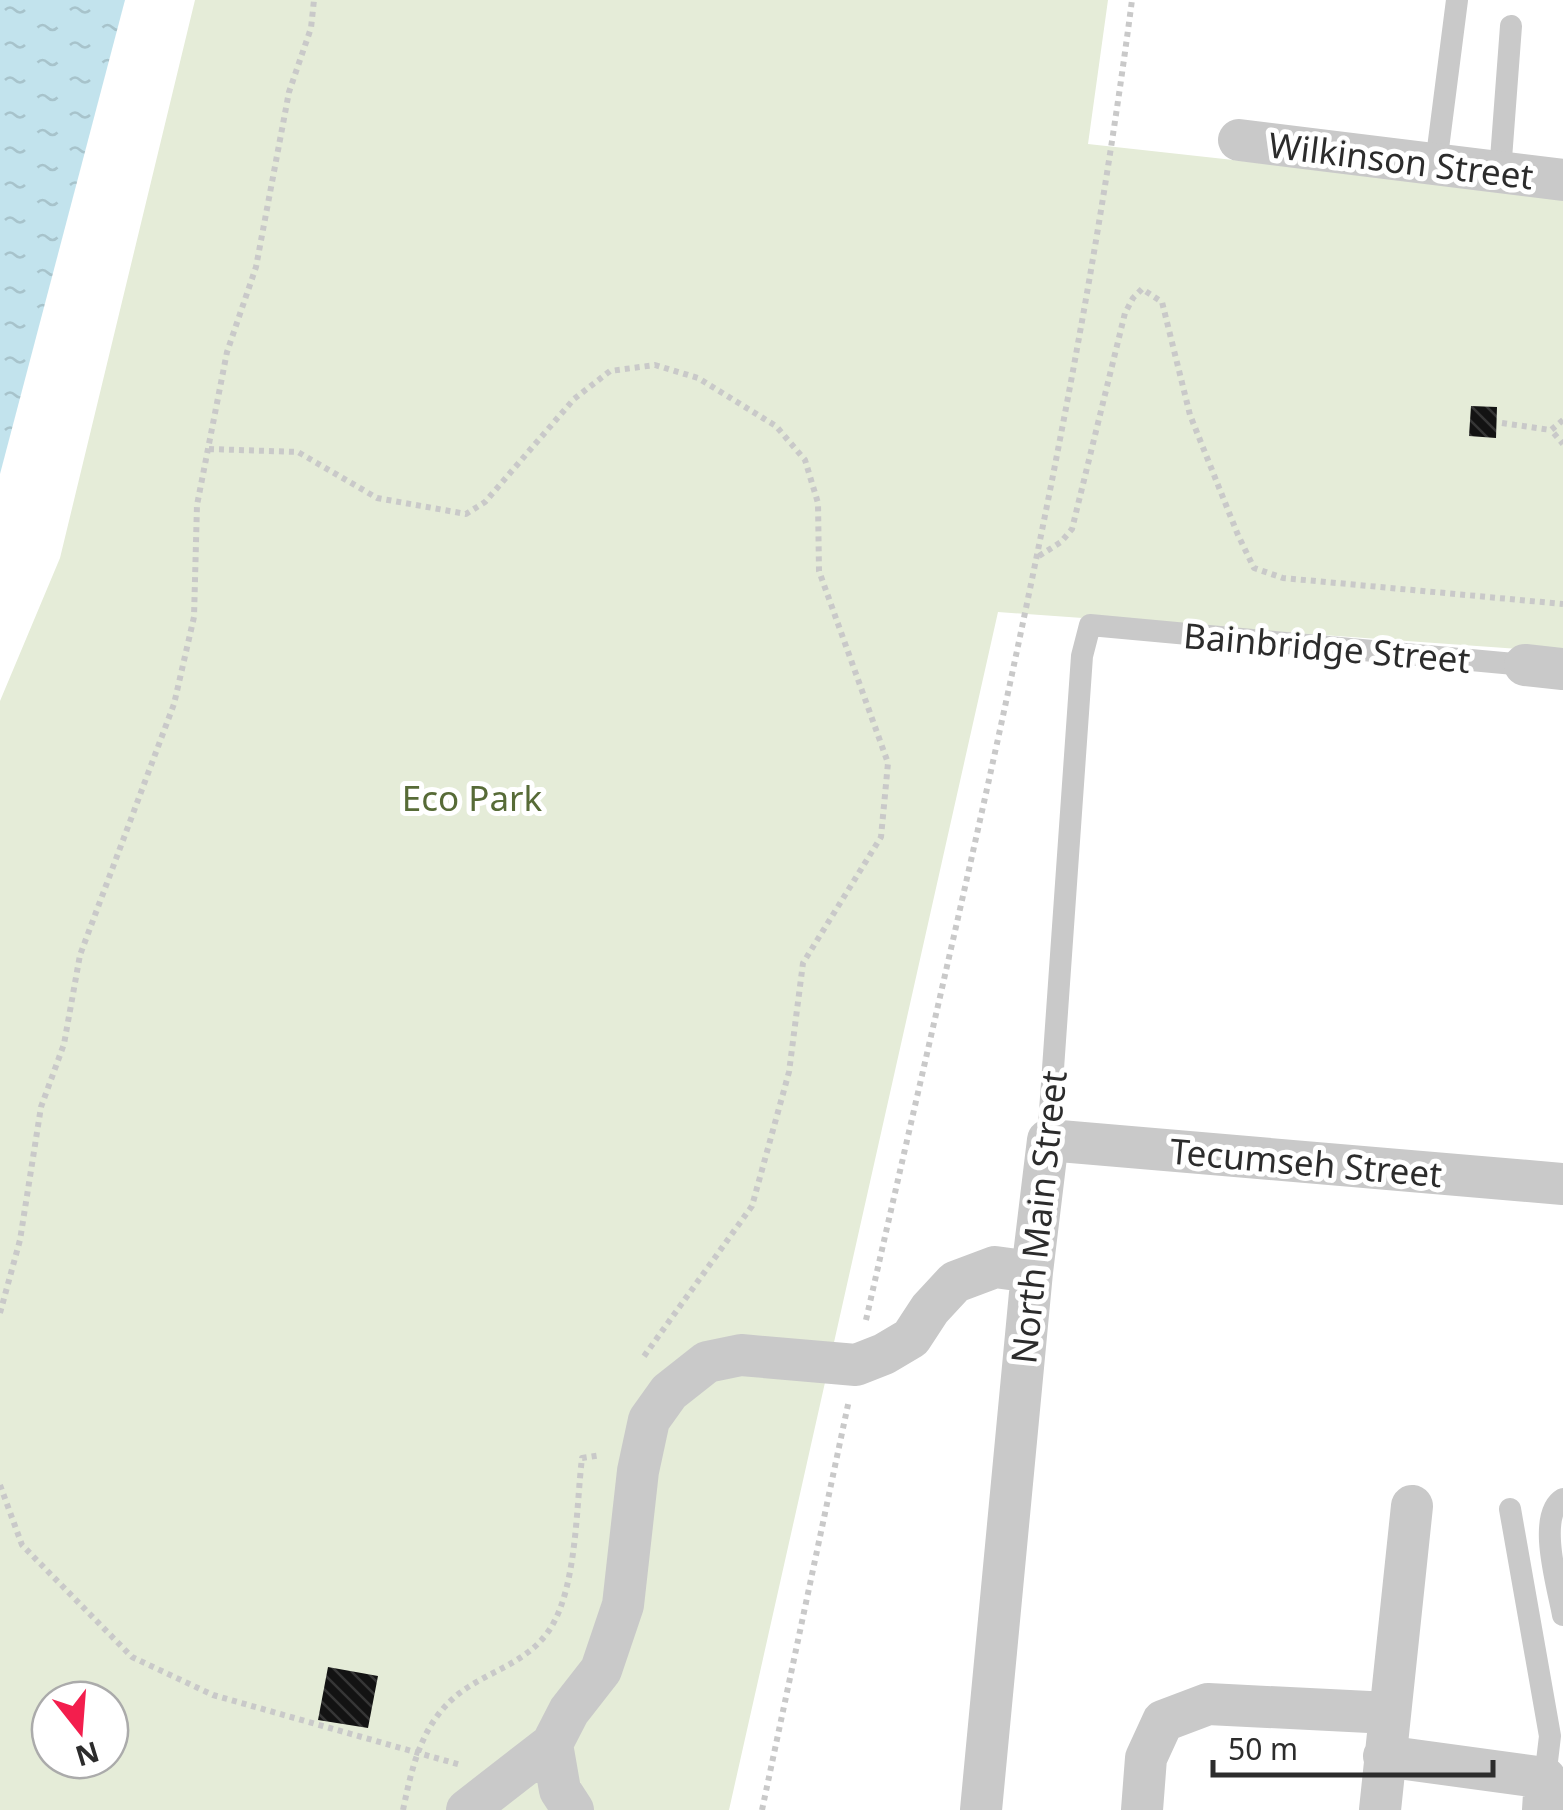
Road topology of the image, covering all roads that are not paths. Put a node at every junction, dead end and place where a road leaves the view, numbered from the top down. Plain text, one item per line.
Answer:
1 (1457, 0) edge
2 (1511, 26) dead end
3 (1240, 140) dead end
4 (1436, 164) junction
5 (1500, 172) junction
6 (1563, 180) edge
7 (1090, 625) joint
8 (1544, 667) edge
9 (1048, 1140) junction
10 (1563, 1184) edge
11 (1032, 1272) junction
12 (1563, 1498) edge
13 (1412, 1506) dead end
14 (1510, 1509) dead end
15 (1563, 1614) edge
16 (1389, 1714) junction
17 (552, 1744) junction
18 (1384, 1756) junction
19 (1544, 1794) edge
20 (466, 1810) edge
21 (574, 1810) edge
22 (981, 1810) edge
23 (1142, 1810) edge
24 (1380, 1810) edge

1 - 4 lane
2 - 5 lane
3 - 4 street, Wilkinson Street
4 - 5 street, Wilkinson Street
5 - 6 street, Wilkinson Street
7 - 8 lane, Bainbridge Street
7 - 9 lane, North Main Street
9 - 10 street, Tecumseh Street
9 - 11 street, North Main Street
11 - 17 street
11 - 22 street, North Main Street
12 - 15 lane
13 - 16 street
14 - 19 lane
16 - 18 street
16 - 23 street
17 - 20 street
17 - 21 street
18 - 19 street
18 - 24 street

